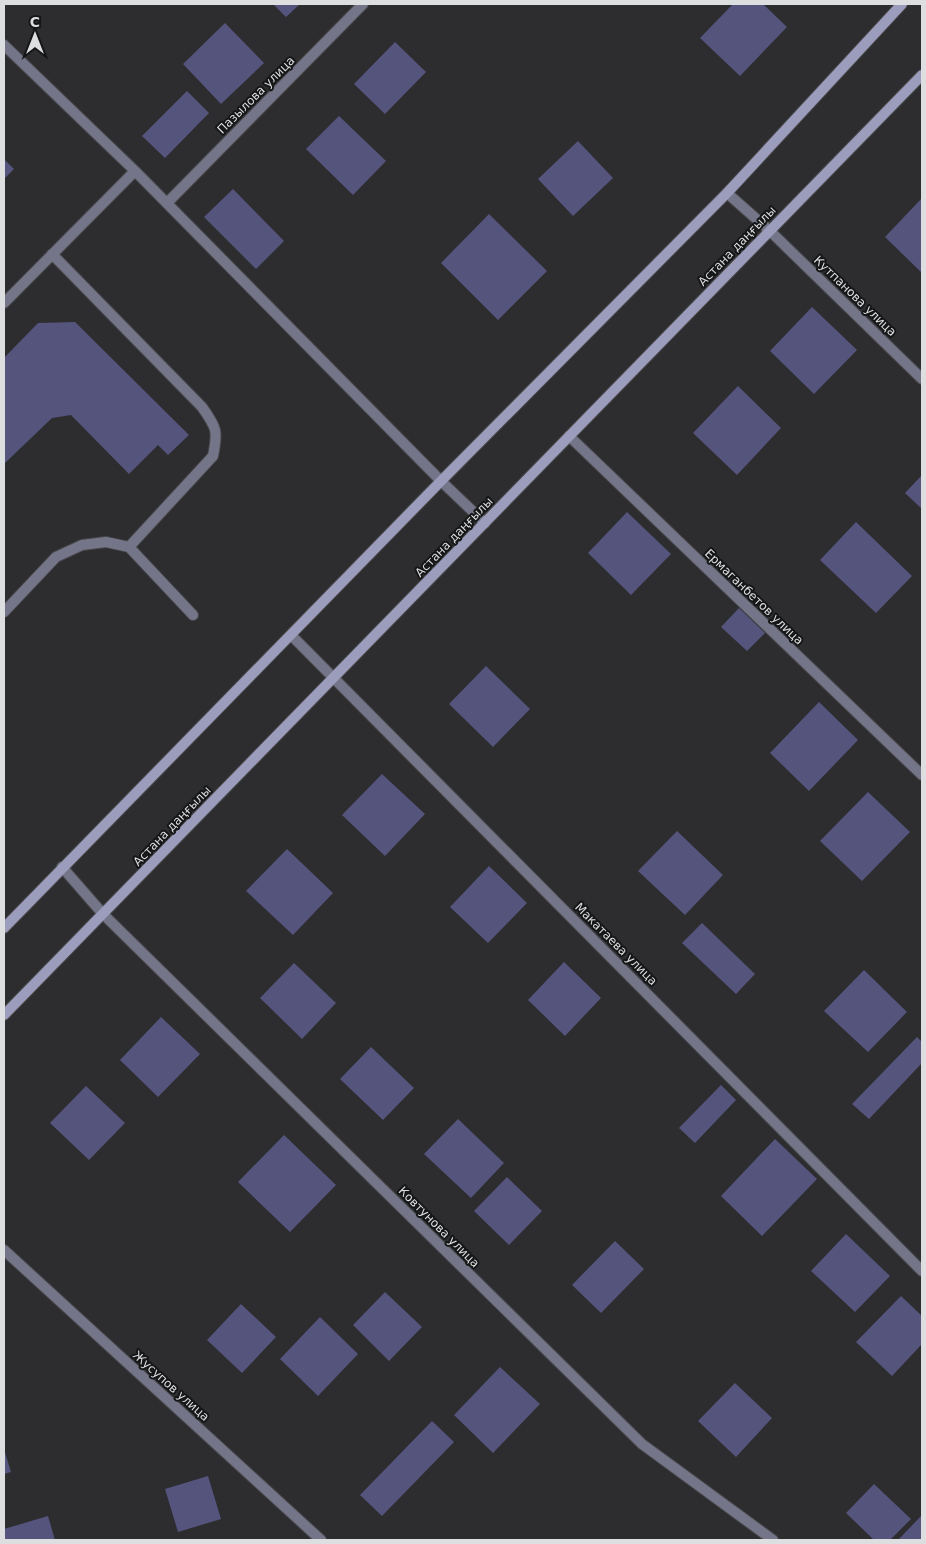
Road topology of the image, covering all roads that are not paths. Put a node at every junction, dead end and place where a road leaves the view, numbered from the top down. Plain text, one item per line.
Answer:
1 (363, 4) edge
2 (902, 4) edge
3 (4, 45) edge
4 (922, 75) edge
5 (135, 171) junction
6 (727, 192) junction
7 (167, 204) junction
8 (770, 231) junction
9 (52, 254) junction
10 (4, 303) edge
11 (922, 379) edge
12 (569, 436) junction
13 (441, 481) junction
14 (485, 523) junction
15 (129, 547) junction
16 (4, 612) edge
17 (193, 615) dead end
18 (292, 636) junction
19 (334, 678) junction
20 (922, 775) edge
21 (62, 867) junction
22 (103, 914) junction
23 (4, 928) edge
24 (4, 1015) edge
25 (4, 1250) edge
26 (922, 1270) edge
27 (320, 1540) edge
28 (774, 1540) edge

1 - 7 street, Пазылова улица
2 - 6 street
3 - 5 street
4 - 8 street, Астана даңғылы
5 - 7 street
5 - 9 street
6 - 8 street, Кутпанова улица
6 - 13 street
7 - 13 street
8 - 11 street, Кутпанова улица
8 - 12 street, Астана даңғылы
9 - 10 street
9 - 15 street
12 - 14 street, Астана даңғылы
12 - 20 street, Ермаганбетов улица
13 - 14 street
13 - 18 street
14 - 19 street, Астана даңғылы
15 - 16 street
15 - 17 street
18 - 19 street, Макатаева улица
18 - 21 street
19 - 22 street, Астана даңғылы
19 - 26 street, Макатаева улица
21 - 22 street, Ковтунова улица
21 - 23 street
22 - 24 street, Астана даңғылы
22 - 28 street, Ковтунова улица
25 - 27 street, Жусупов улица

